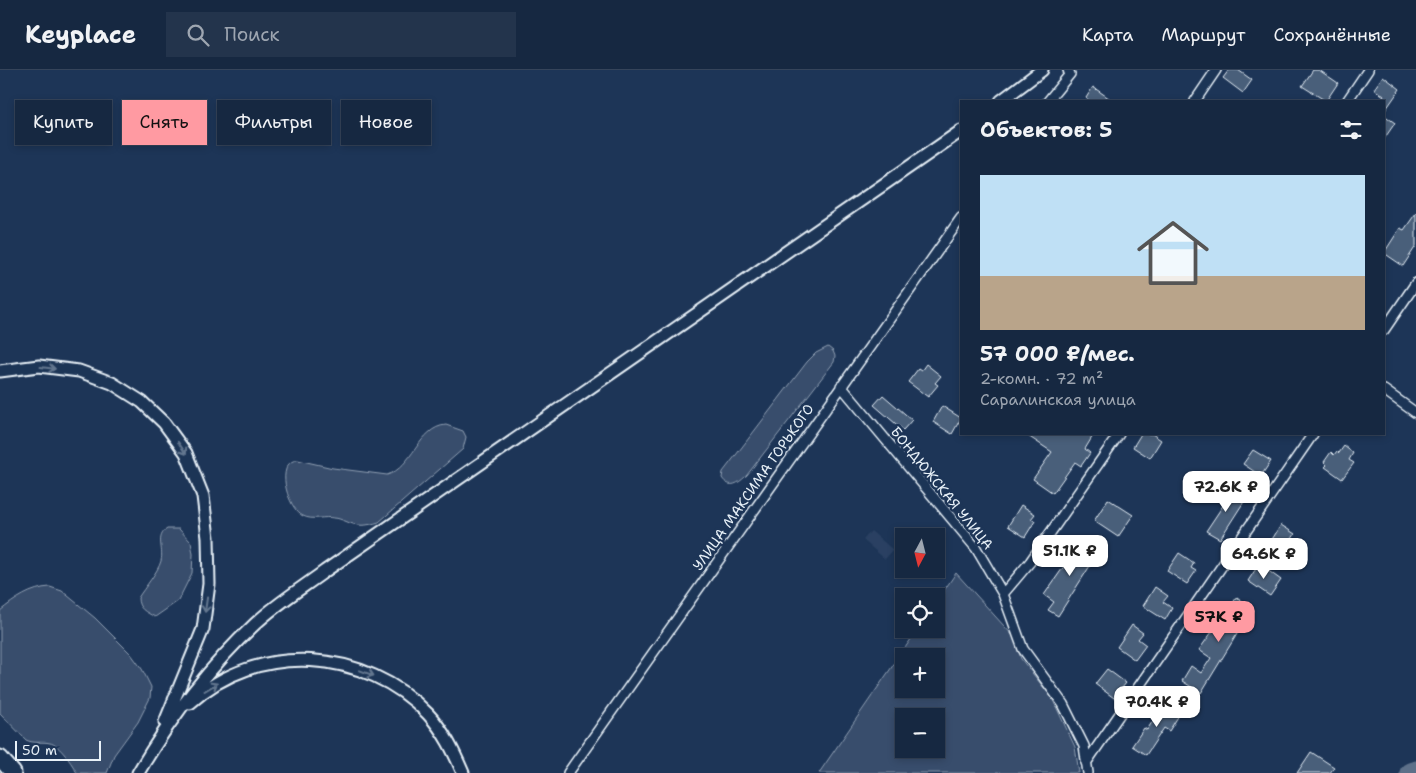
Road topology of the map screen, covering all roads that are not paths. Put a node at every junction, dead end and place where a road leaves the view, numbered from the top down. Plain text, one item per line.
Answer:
1 (1042, 70) edge
2 (1068, 70) edge
3 (1216, 70) edge
4 (1368, 70) edge
5 (1002, 100) edge
6 (1049, 100) edge
7 (1195, 100) edge
8 (1348, 100) edge
9 (960, 131) edge
10 (960, 219) edge
11 (1416, 283) edge
12 (1385, 329) edge
13 (0, 371) edge
14 (841, 386) junction
15 (1385, 391) edge
16 (1416, 413) edge
17 (1118, 435) edge
18 (1312, 435) edge
19 (1004, 594) junction
20 (154, 747) junction
21 (0, 758) edge
22 (1086, 763) junction
23 (13, 773) edge
24 (138, 773) edge
25 (463, 773) edge
26 (568, 773) edge
27 (1088, 773) edge

1 - 5 street
2 - 6 street
3 - 7 street
4 - 8 street
9 - 20 street
10 - 14 street, УЛИЦА МАКСИМА ГОРЬКОГО
11 - 12 street
13 -> 20 street
14 - 19 street, БОНДЮЖСКАЯ УЛИЦА
14 - 26 street, УЛИЦА МАКСИМА ГОРЬКОГО
15 - 16 street
17 - 19 street
18 - 22 street
19 - 22 street, БОНДЮЖСКАЯ УЛИЦА
20 - 24 street
20 -> 25 street
21 - 23 main road
22 - 27 street, БОНДЮЖСКАЯ УЛИЦА

